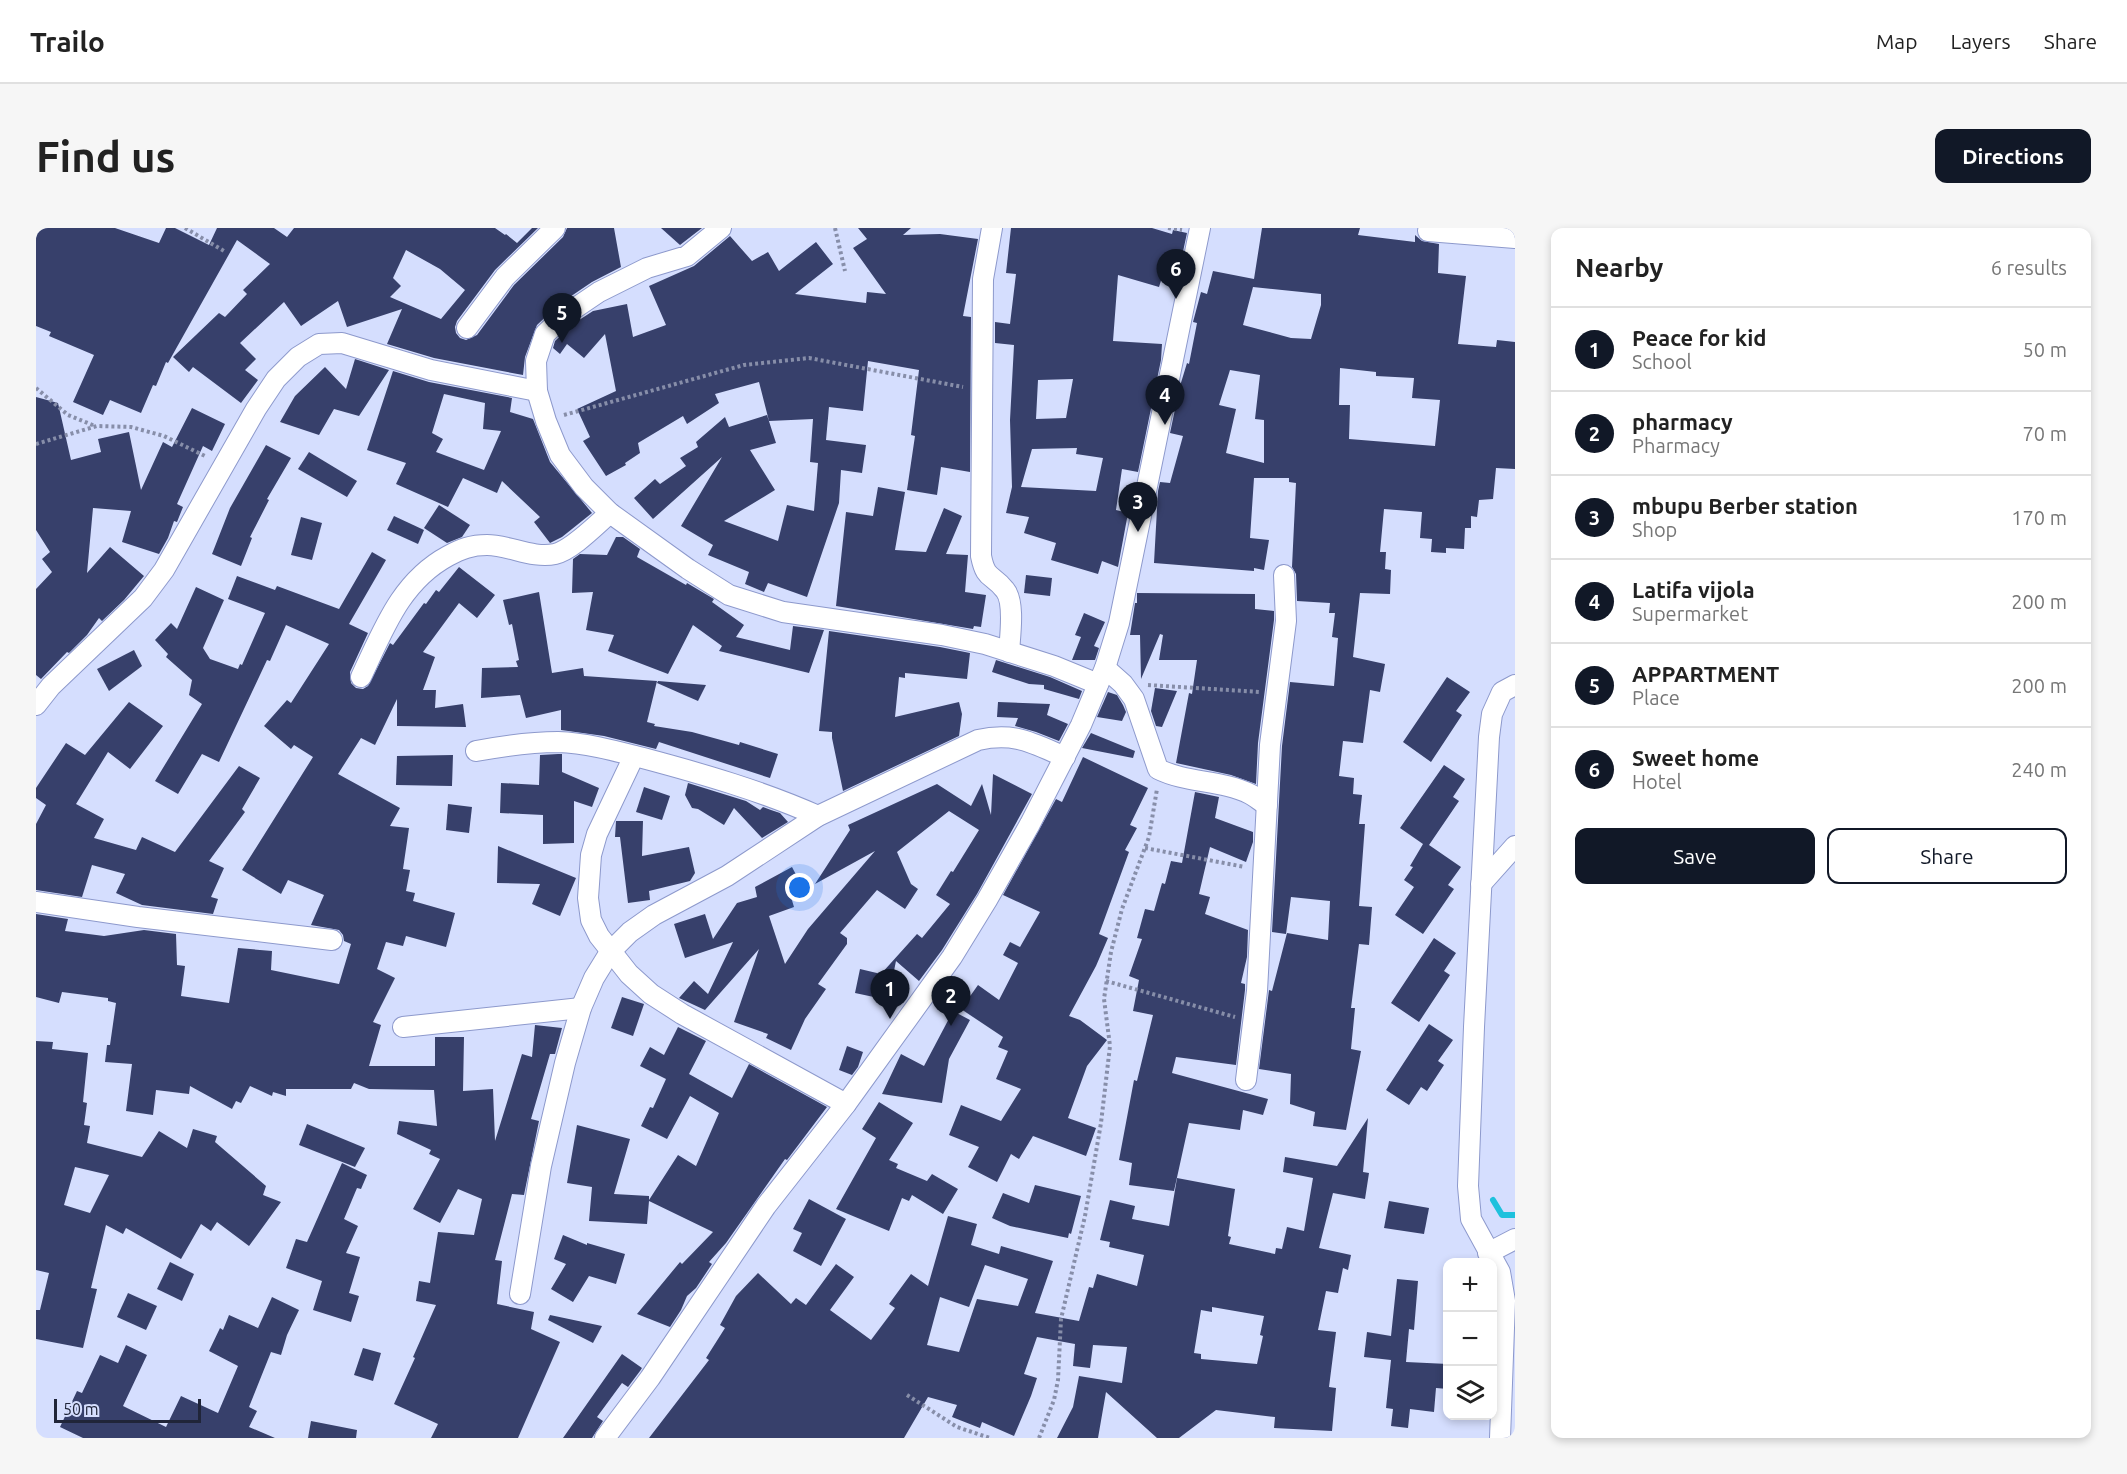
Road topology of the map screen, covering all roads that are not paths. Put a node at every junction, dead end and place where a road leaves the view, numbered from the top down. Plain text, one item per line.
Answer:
1 (555, 228) edge
2 (721, 228) edge
3 (992, 228) edge
4 (1200, 228) edge
5 (1428, 231) dead end
6 (1515, 238) edge
7 (466, 328) dead end
8 (537, 391) junction
9 (610, 513) junction
10 (1284, 575) dead end
11 (1009, 652) junction
12 (1102, 676) junction
13 (361, 677) dead end
14 (1515, 685) edge
15 (36, 705) edge
16 (476, 751) dead end
17 (634, 756) junction
18 (1065, 757) junction
19 (1266, 805) junction
20 (818, 816) junction
21 (1515, 846) edge
22 (1481, 884) junction
23 (36, 902) edge
24 (332, 940) dead end
25 (610, 952) junction
26 (581, 1008) junction
27 (403, 1027) dead end
28 (1246, 1080) dead end
29 (846, 1104) junction
30 (1515, 1239) edge
31 (1488, 1253) junction
32 (520, 1294) dead end
33 (605, 1438) edge
34 (1500, 1438) edge

1 - 7 street
2 - 8 street
3 - 11 street
4 - 12 street
5 - 6 street
8 - 9 street
8 - 15 street
9 - 11 street
9 - 13 street
10 - 19 street
11 - 12 street
12 - 18 street
12 - 19 street
14 - 22 street
16 - 17 street
17 - 20 street
17 - 25 street
18 - 20 street
18 - 29 street
19 - 28 street
20 - 25 street
21 - 22 street
22 - 31 street
23 - 24 street
25 - 26 street
25 - 29 street
26 - 27 street
26 - 32 street
29 - 33 street
30 - 31 street
31 - 34 street

